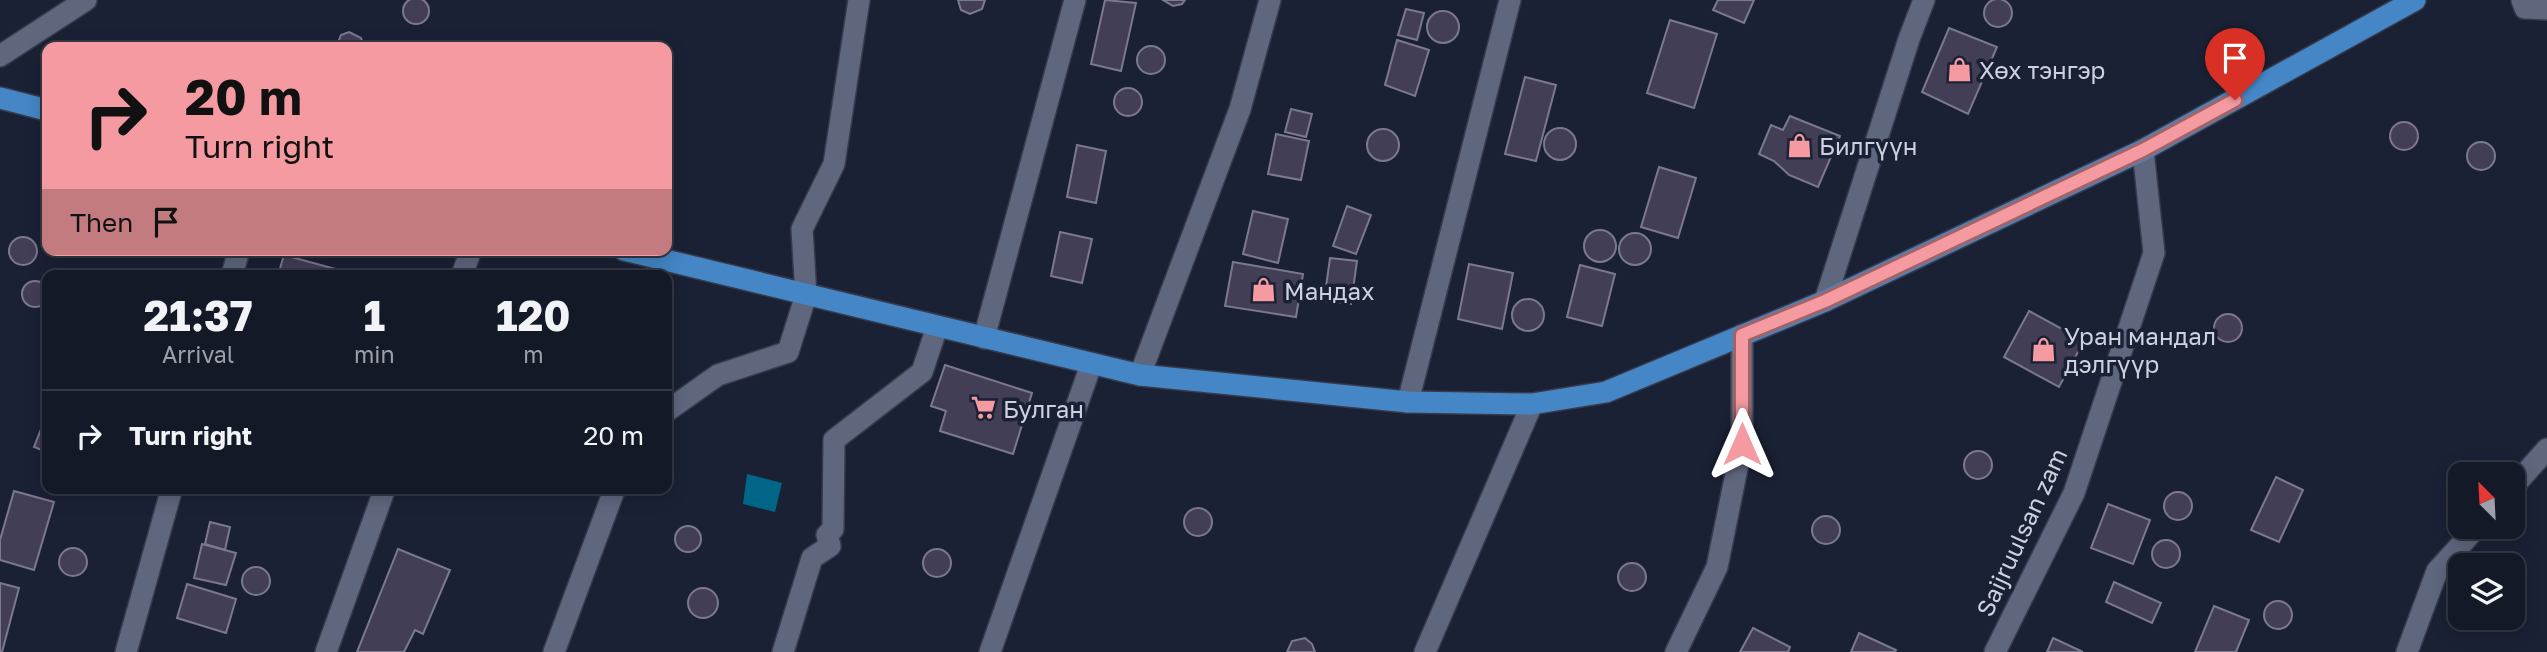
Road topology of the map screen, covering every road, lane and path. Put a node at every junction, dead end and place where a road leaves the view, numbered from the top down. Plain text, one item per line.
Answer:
1 (86, 0) edge
2 (859, 0) edge
3 (1074, 0) edge
4 (1270, 0) edge
5 (1510, 0) edge
6 (1924, 0) edge
7 (2415, 0) edge
8 (2522, 0) edge
9 (2547, 9) edge
10 (0, 56) edge
11 (0, 98) edge
12 (42, 109) edge
13 (2143, 150) junction
14 (648, 256) edge
15 (806, 295) junction
16 (1825, 301) junction
17 (937, 327) junction
18 (1742, 335) junction
19 (984, 338) junction
20 (1091, 365) junction
21 (1140, 375) junction
22 (1408, 402) junction
23 (1532, 404) junction
24 (672, 407) edge
25 (2547, 449) edge
26 (2525, 474) edge
27 (170, 494) edge
28 (383, 494) edge
29 (613, 494) edge
30 (2466, 539) edge
31 (126, 652) edge
32 (326, 652) edge
33 (554, 652) edge
34 (783, 652) edge
35 (990, 652) edge
36 (1425, 652) edge
37 (1676, 652) edge
38 (1994, 652) edge
39 (2407, 652) edge

1 - 10 street
2 - 15 street
3 - 19 street
4 - 21 street
5 - 22 street
6 - 16 street
7 - 13 highway
8 - 9 street
11 - 12 highway
13 - 16 highway
13 - 38 street, Saijruulsan zam
14 - 15 highway
15 - 17 highway
15 - 24 street
16 - 18 highway
17 - 19 highway
17 - 34 street
18 - 23 highway
18 - 37 street
19 - 20 highway
20 - 21 highway
20 - 35 street
21 - 22 highway
22 - 23 highway
23 - 36 street
25 - 26 street
27 - 31 street
28 - 32 street
29 - 33 street
30 - 39 street

